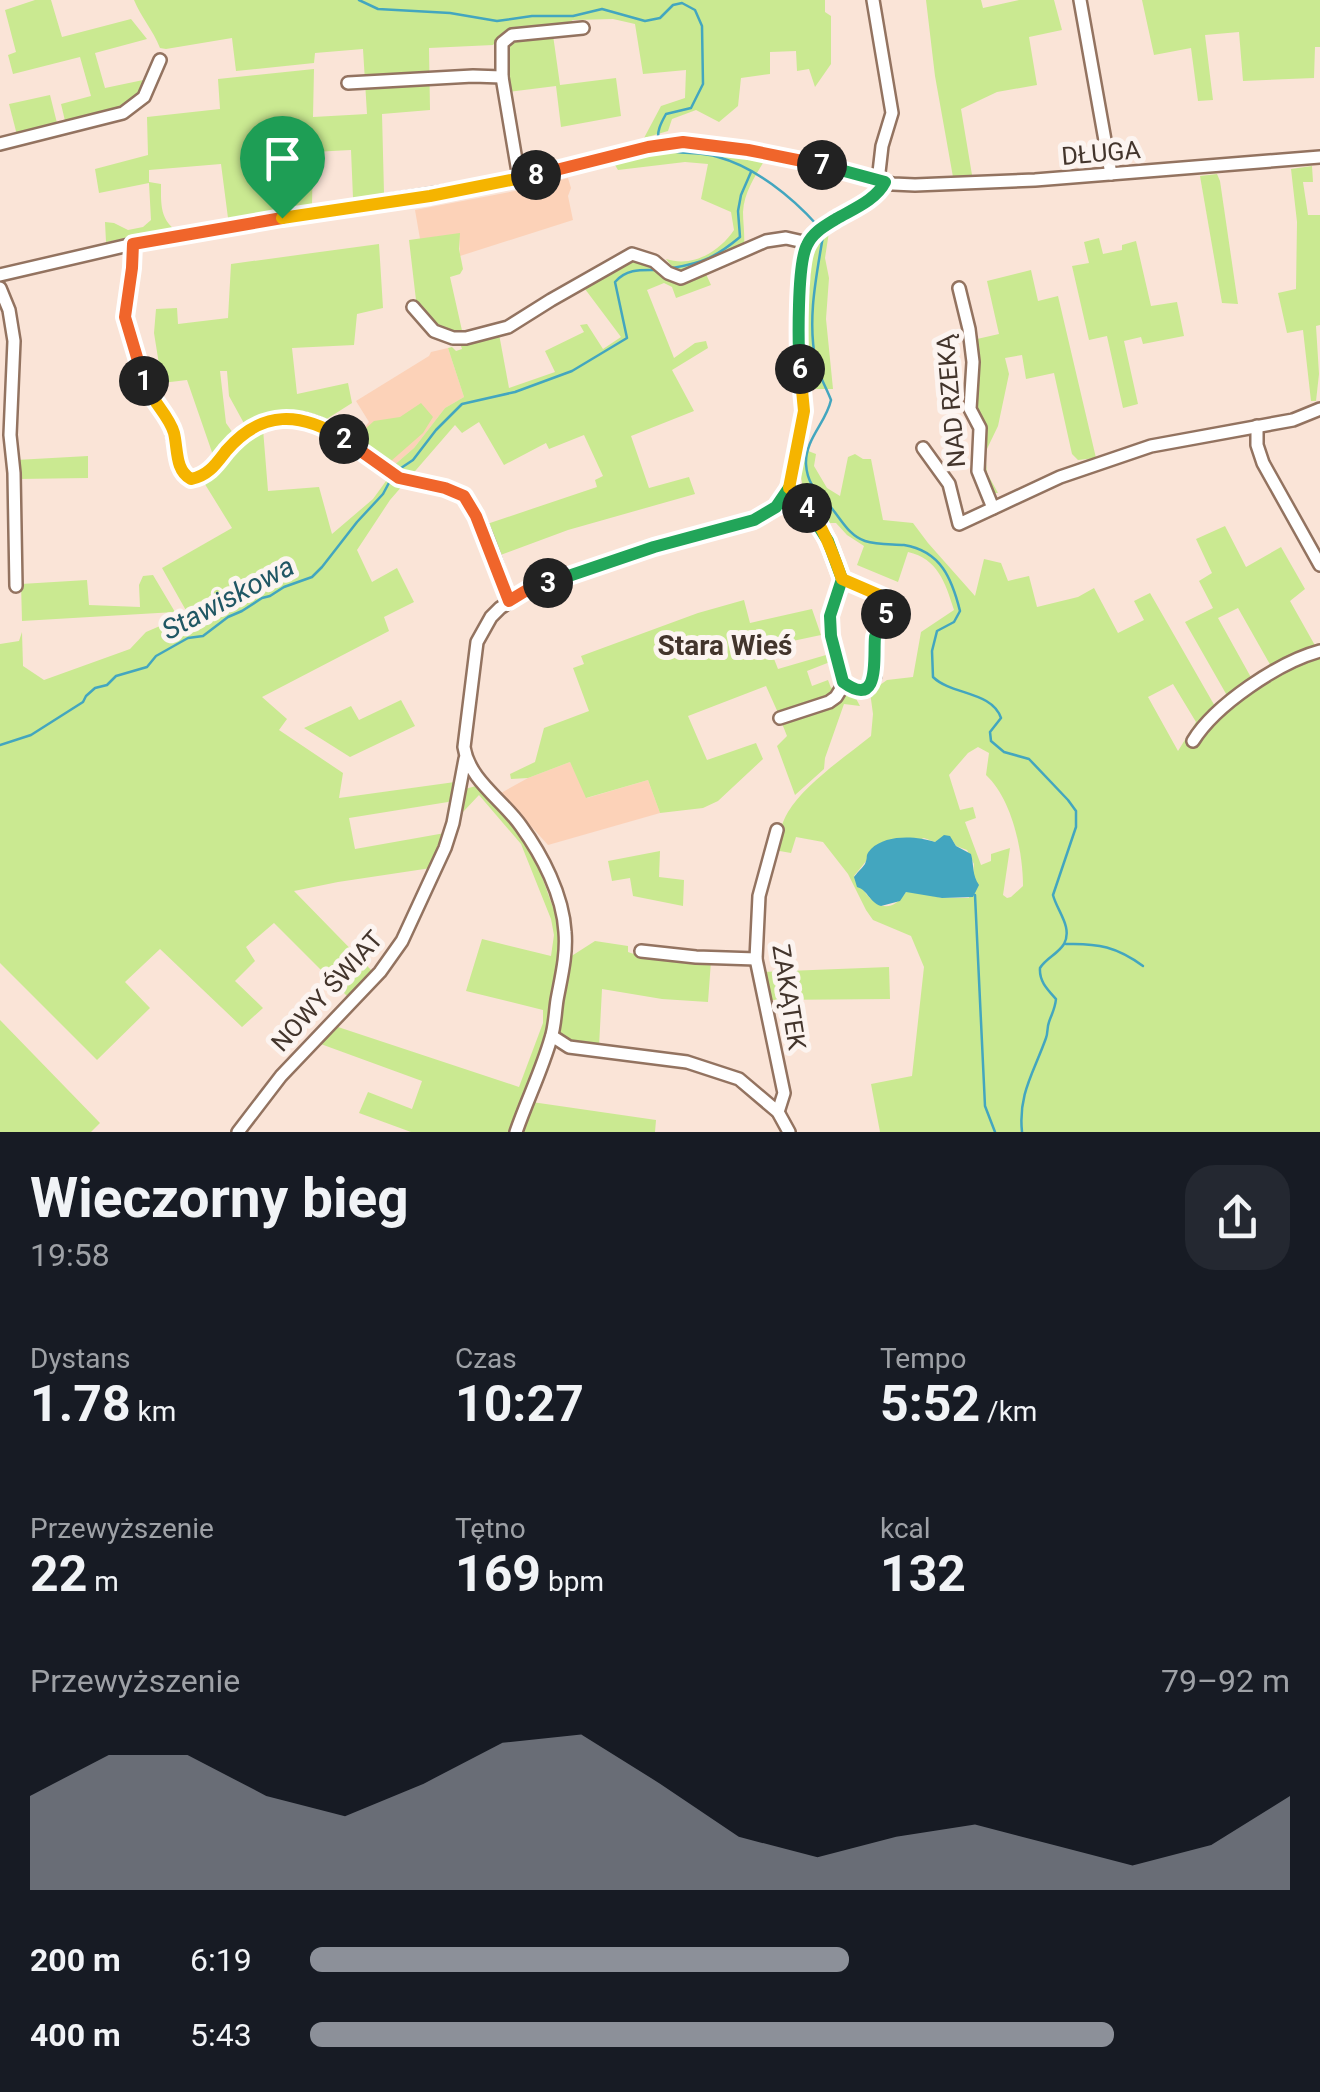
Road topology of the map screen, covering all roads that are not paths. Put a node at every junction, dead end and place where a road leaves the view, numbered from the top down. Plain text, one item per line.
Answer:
1 (873, 0) edge
2 (1080, 0) edge
3 (583, 28) dead end
4 (160, 60) dead end
5 (502, 77) junction
6 (348, 83) dead end
7 (0, 144) edge
8 (1320, 157) edge
9 (1111, 174) junction
10 (520, 178) junction
11 (882, 181) junction
12 (808, 242) junction
13 (133, 244) junction
14 (0, 275) edge
15 (0, 288) edge
16 (959, 288) dead end
17 (412, 307) dead end
18 (1320, 409) edge
19 (1257, 426) junction
20 (923, 448) dead end
21 (789, 488) junction
22 (992, 508) junction
23 (1320, 564) edge
24 (842, 579) junction
25 (16, 586) dead end
26 (509, 601) junction
27 (1320, 651) edge
28 (843, 682) junction
29 (780, 718) dead end
30 (1193, 741) dead end
31 (466, 756) junction
32 (777, 830) dead end
33 (641, 951) dead end
34 (756, 959) junction
35 (552, 1036) junction
36 (778, 1112) junction
37 (238, 1132) edge
38 (516, 1132) edge
39 (790, 1132) edge

1 - 11 street
2 - 9 street
3 - 5 street
4 - 7 street
5 - 6 street
5 - 10 street
8 - 9 street, DŁUGA
9 - 11 street, DŁUGA
10 - 11 street, DŁUGA
10 - 13 street, DŁUGA
11 - 12 street
12 - 17 street
12 - 21 street
13 - 14 street, DŁUGA
13 - 26 street
15 - 25 street
16 - 22 street, NAD RZEKĄ
18 - 19 street
19 - 22 street
19 - 23 street
20 - 22 street
21 - 24 street
21 - 26 street
24 - 28 street
24 - 28 street
26 - 31 street, NOWY ŚWIAT
27 - 30 street
28 - 29 street
31 - 35 street
31 - 37 street, NOWY ŚWIAT
32 - 34 street, ZAKĄTEK
33 - 34 street
34 - 36 street, ZAKĄTEK
35 - 36 street
35 - 38 street
36 - 39 street

